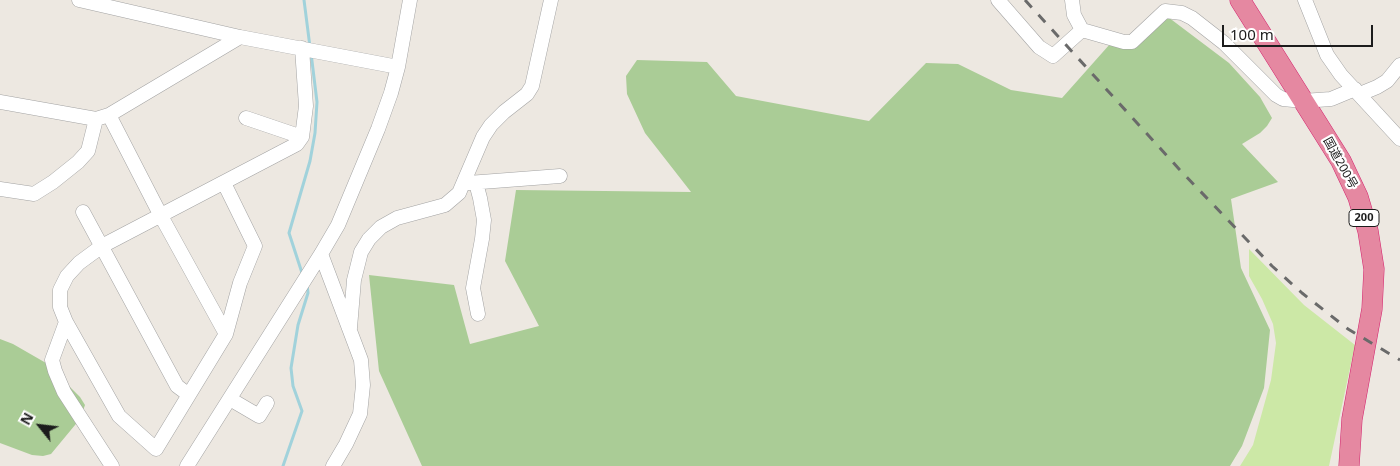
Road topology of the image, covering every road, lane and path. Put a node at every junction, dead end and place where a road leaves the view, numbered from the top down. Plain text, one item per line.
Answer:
1 (79, 0) edge
2 (410, 0) edge
3 (551, 0) edge
4 (998, 0) edge
5 (1072, 0) edge
6 (1240, 0) edge
7 (1305, 0) edge
8 (1082, 30) junction
9 (240, 37) junction
10 (302, 48) junction
11 (1400, 65) edge
12 (398, 67) junction
13 (1358, 92) junction
14 (1303, 101) junction
15 (0, 102) edge
16 (102, 117) junction
17 (246, 118) dead end
18 (302, 136) junction
19 (1400, 139) edge
20 (560, 176) dead end
21 (224, 183) junction
22 (469, 183) junction
23 (0, 189) edge
24 (83, 212) dead end
25 (161, 216) junction
26 (102, 246) junction
27 (321, 254) junction
28 (478, 314) dead end
29 (66, 322) junction
30 (350, 328) junction
31 (226, 334) junction
32 (189, 395) junction
33 (230, 399) junction
34 (267, 403) dead end
35 (1352, 419) junction
36 (112, 466) edge
37 (187, 466) edge
38 (333, 466) edge
39 (1340, 466) edge
40 (1349, 466) edge

1 - 9 street
2 - 12 street
3 - 22 street
4 - 8 street
5 - 8 street
6 - 14 highway, 国道200号 / 200
7 - 13 street
8 - 14 street
9 - 10 street
9 - 16 street
10 - 12 street
10 - 18 street
11 - 13 street
12 - 27 street
13 - 14 street
13 - 19 street
14 - 35 highway, 国道200号 / 200
15 - 16 street
16 - 23 street
16 - 25 street
17 - 18 street
18 - 21 street
20 - 22 street
21 - 25 street
21 - 31 street
22 - 28 street
22 - 30 street
24 - 26 street
25 - 26 street
25 - 31 street
26 - 29 street
26 - 32 street
27 - 30 street
27 - 33 street
29 - 32 street
29 - 36 street
30 - 38 street
31 - 32 street
33 - 34 street
33 - 37 street
35 - 39 street
35 - 40 highway, 国道200号 / 200

